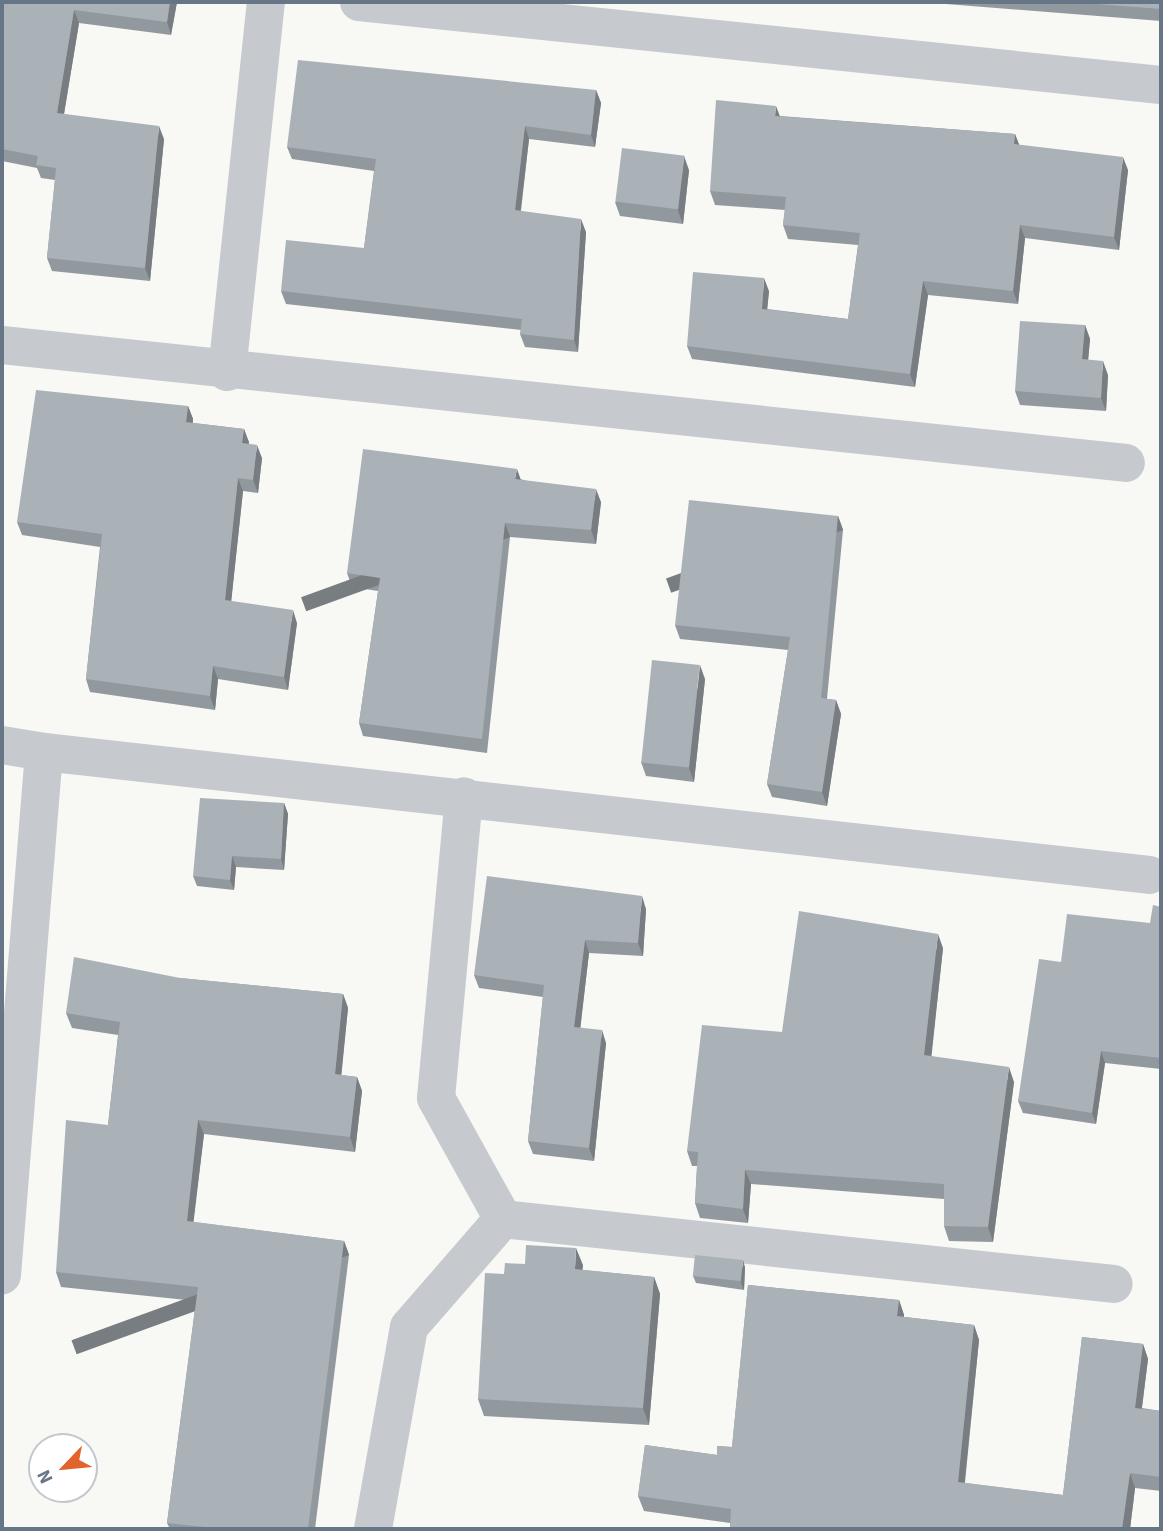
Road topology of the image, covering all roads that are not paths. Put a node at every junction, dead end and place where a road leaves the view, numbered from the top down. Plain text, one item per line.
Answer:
1 (266, 2) edge
2 (359, 2) edge
3 (1161, 85) edge
4 (2, 345) edge
5 (227, 372) junction
6 (1125, 463) dead end
7 (2, 745) edge
8 (44, 752) junction
9 (464, 796) junction
10 (1149, 875) dead end
11 (503, 1219) junction
12 (2, 1275) edge
13 (1114, 1284) dead end
14 (373, 1529) edge

1 - 5 street
2 - 3 street
4 - 5 street
5 - 6 street
7 - 8 street
8 - 9 street
8 - 12 street
9 - 10 street
9 - 11 street
11 - 13 street
11 - 14 street

